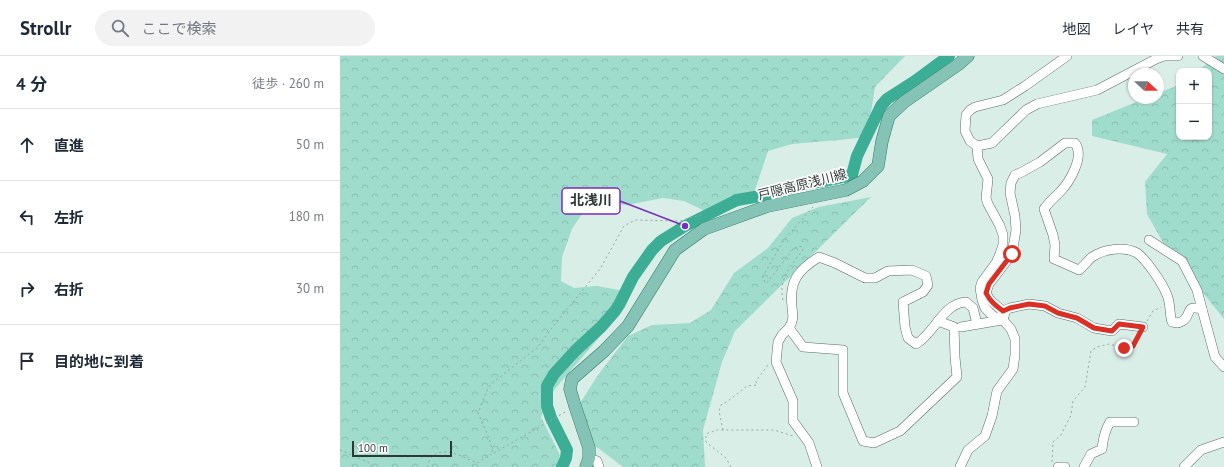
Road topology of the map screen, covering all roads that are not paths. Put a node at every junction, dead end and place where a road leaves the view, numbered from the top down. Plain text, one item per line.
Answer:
1 (968, 56) edge
2 (1067, 56) edge
3 (1178, 56) edge
4 (1202, 56) edge
5 (1224, 69) edge
6 (977, 146) junction
7 (1149, 240) dead end
8 (1202, 308) junction
9 (1003, 316) junction
10 (938, 321) junction
11 (976, 324) junction
12 (961, 327) dead end
13 (1143, 327) road end
14 (789, 328) junction
15 (1224, 367) edge
16 (1134, 422) dead end
17 (1224, 442) edge
18 (587, 462) edge
19 (599, 467) edge
20 (817, 467) edge
21 (960, 467) edge
22 (1058, 467) edge
23 (1065, 467) edge
24 (1084, 467) edge
25 (1184, 467) edge

1 - 18 main road, 戸隠高原浅川線
2 - 6 street
3 - 6 street
4 - 5 street
6 - 9 street
7 - 8 street
8 - 9 street
8 - 15 street
9 - 11 street
9 - 13 street
9 - 21 street
10 - 11 street
10 - 14 street
10 - 14 street
11 - 12 street
14 - 20 street
16 - 24 street
17 - 25 street
18 - 19 street
22 - 23 street

